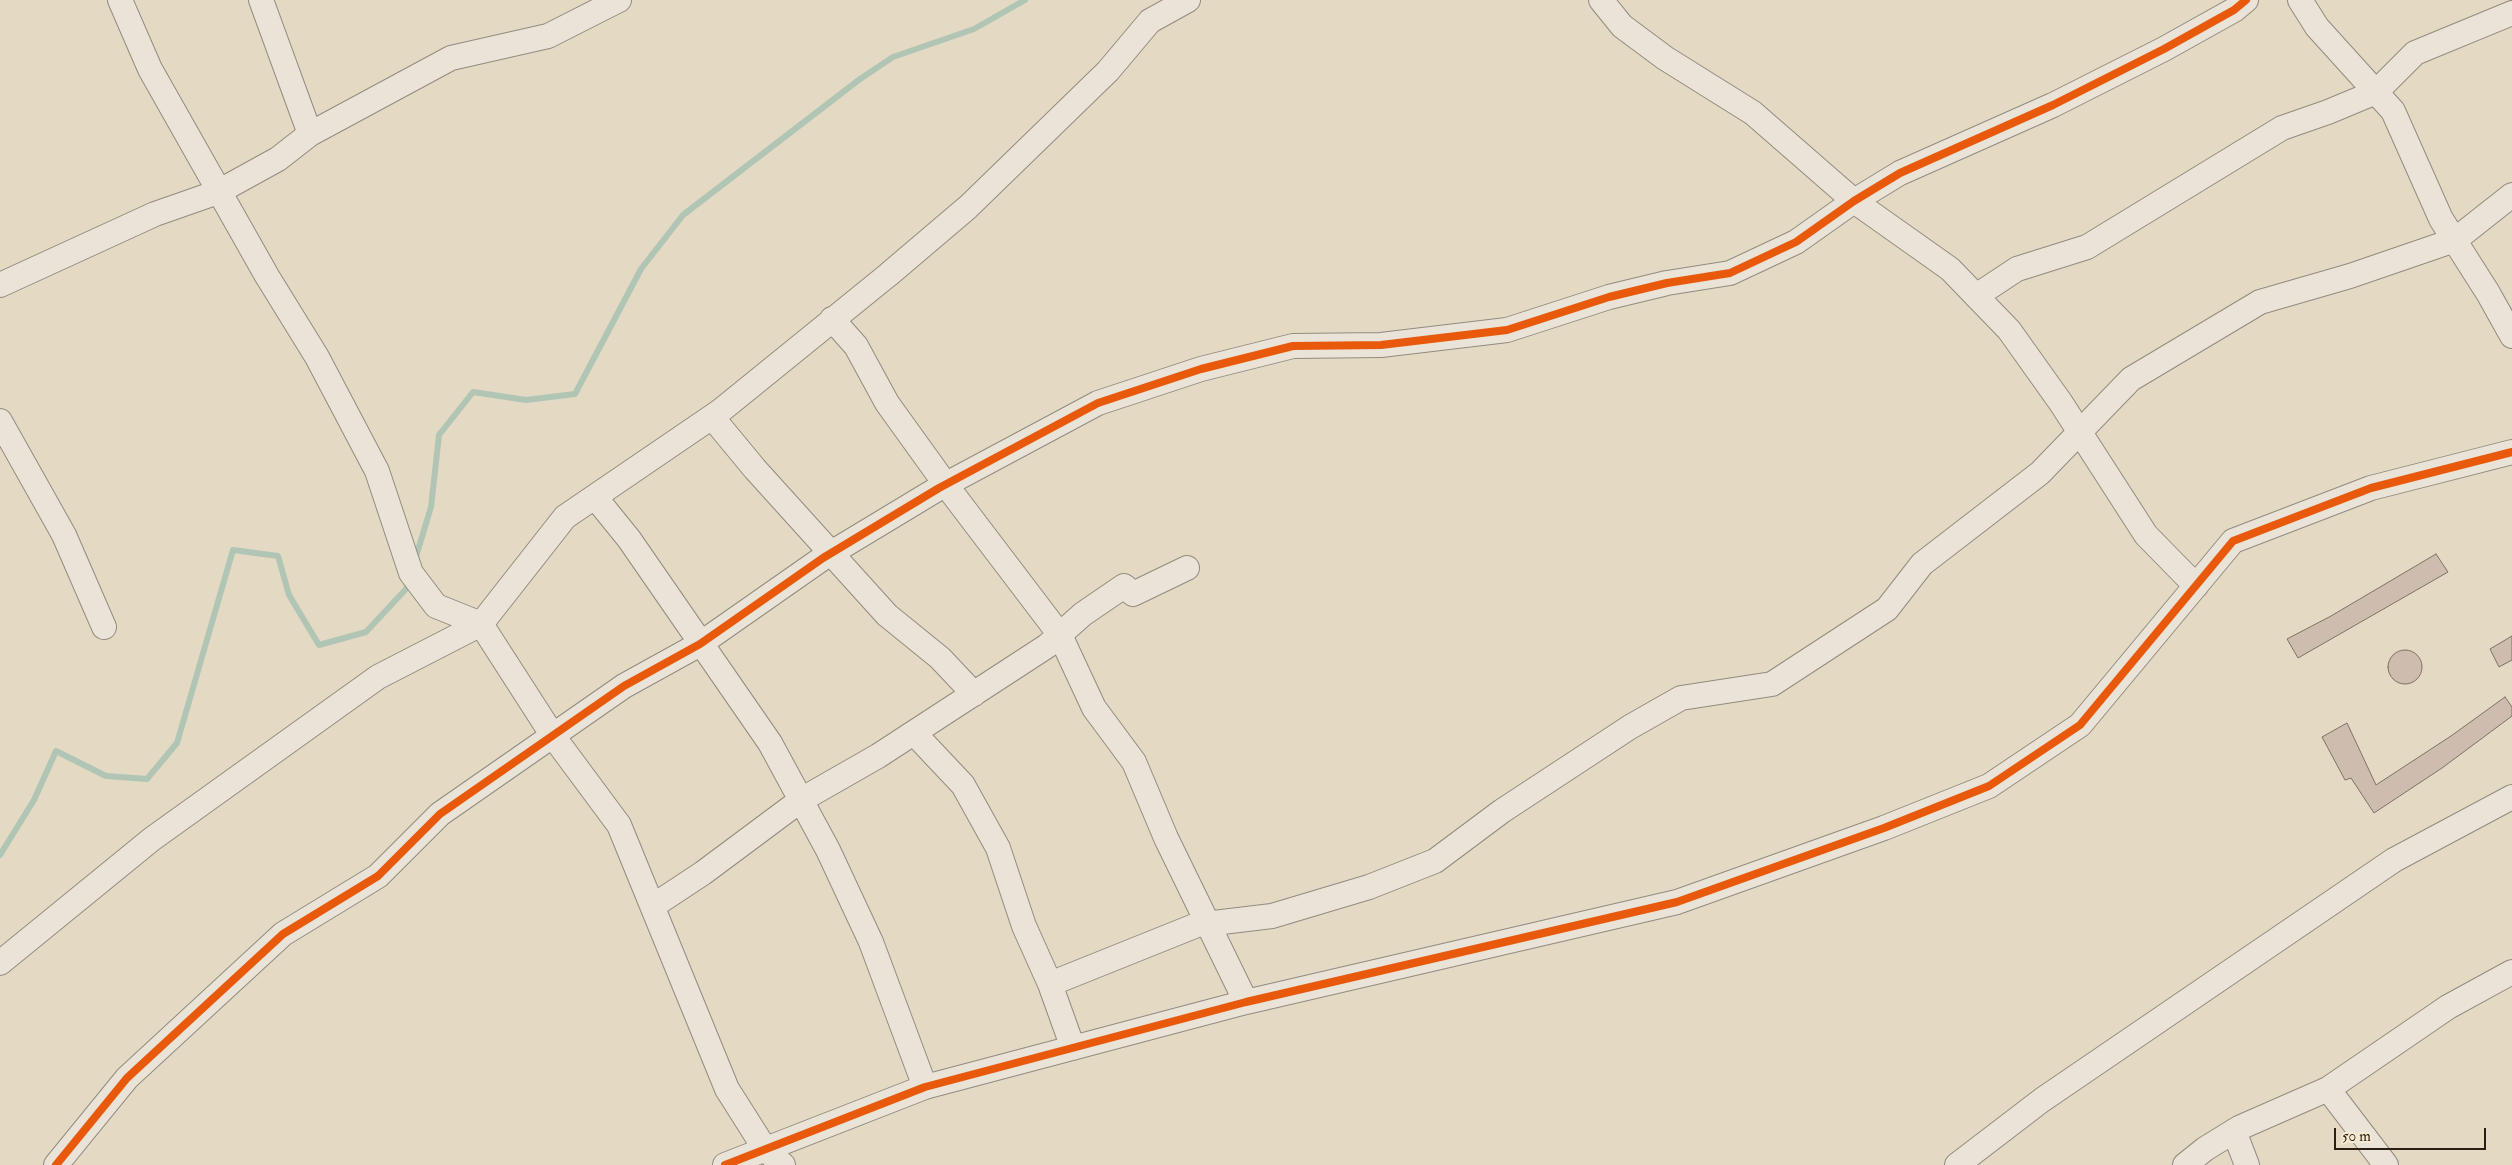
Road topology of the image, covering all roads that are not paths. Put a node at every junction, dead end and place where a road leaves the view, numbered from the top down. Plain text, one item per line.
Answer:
1 (120, 0) edge
2 (261, 0) edge
3 (619, 0) edge
4 (1188, 0) edge
5 (1601, 0) edge
6 (2246, 0) edge
7 (2300, 0) edge
8 (2512, 13) edge
9 (2376, 92) junction
10 (310, 134) junction
11 (218, 192) junction
12 (2512, 195) edge
13 (1854, 201) junction
14 (2455, 240) junction
15 (0, 284) edge
16 (1976, 296) junction
17 (832, 319) junction
18 (2512, 336) edge
19 (712, 417) junction
20 (0, 421) edge
21 (2080, 434) junction
22 (2512, 452) edge
23 (946, 485) junction
24 (595, 497) junction
25 (832, 553) junction
26 (1187, 568) dead end
27 (2196, 586) junction
28 (481, 624) junction
29 (104, 627) dead end
30 (1060, 635) junction
31 (700, 644) junction
32 (974, 694) junction
33 (914, 733) junction
34 (553, 736) junction
35 (2512, 797) edge
36 (801, 800) junction
37 (653, 906) junction
38 (1207, 924) junction
39 (0, 963) edge
40 (2512, 972) edge
41 (1050, 984) junction
42 (1246, 1002) junction
43 (1072, 1048) junction
44 (925, 1087) junction
45 (2328, 1089) junction
46 (2234, 1131) junction
47 (765, 1149) junction
48 (56, 1165) edge
49 (725, 1165) edge
50 (782, 1165) edge
51 (1956, 1165) edge
52 (2186, 1165) edge
53 (2247, 1165) edge
54 (2386, 1165) edge

1 - 11 street
2 - 10 street
3 - 10 street
4 - 17 street
5 - 13 street
6 - 13 street
7 - 9 street
8 - 9 street
9 - 14 street
9 - 16 street
10 - 11 street
11 - 15 street
11 - 28 street
12 - 14 street
13 - 16 street
13 - 23 street
14 - 18 street
14 - 21 street
16 - 21 street
17 - 19 street
17 - 23 street
19 - 24 street
19 - 25 street
20 - 29 street
21 - 27 street
21 - 38 street
22 - 27 street
23 - 25 street
23 - 30 street
24 - 28 street
24 - 31 street
25 - 31 street
25 - 32 street
26 - 30 street
27 - 42 street
28 - 34 street
28 - 39 street
30 - 32 street
30 - 38 street
31 - 34 street
31 - 36 street
32 - 33 street
33 - 36 street
33 - 41 street
34 - 37 street
34 - 48 street
35 - 51 street
36 - 37 street
36 - 44 street
37 - 47 street
38 - 41 street
38 - 42 street
40 - 45 street
41 - 43 street
42 - 43 street
43 - 44 street
44 - 47 street
45 - 46 street
45 - 54 street
46 - 52 street
46 - 53 street
47 - 49 street
47 - 50 street

